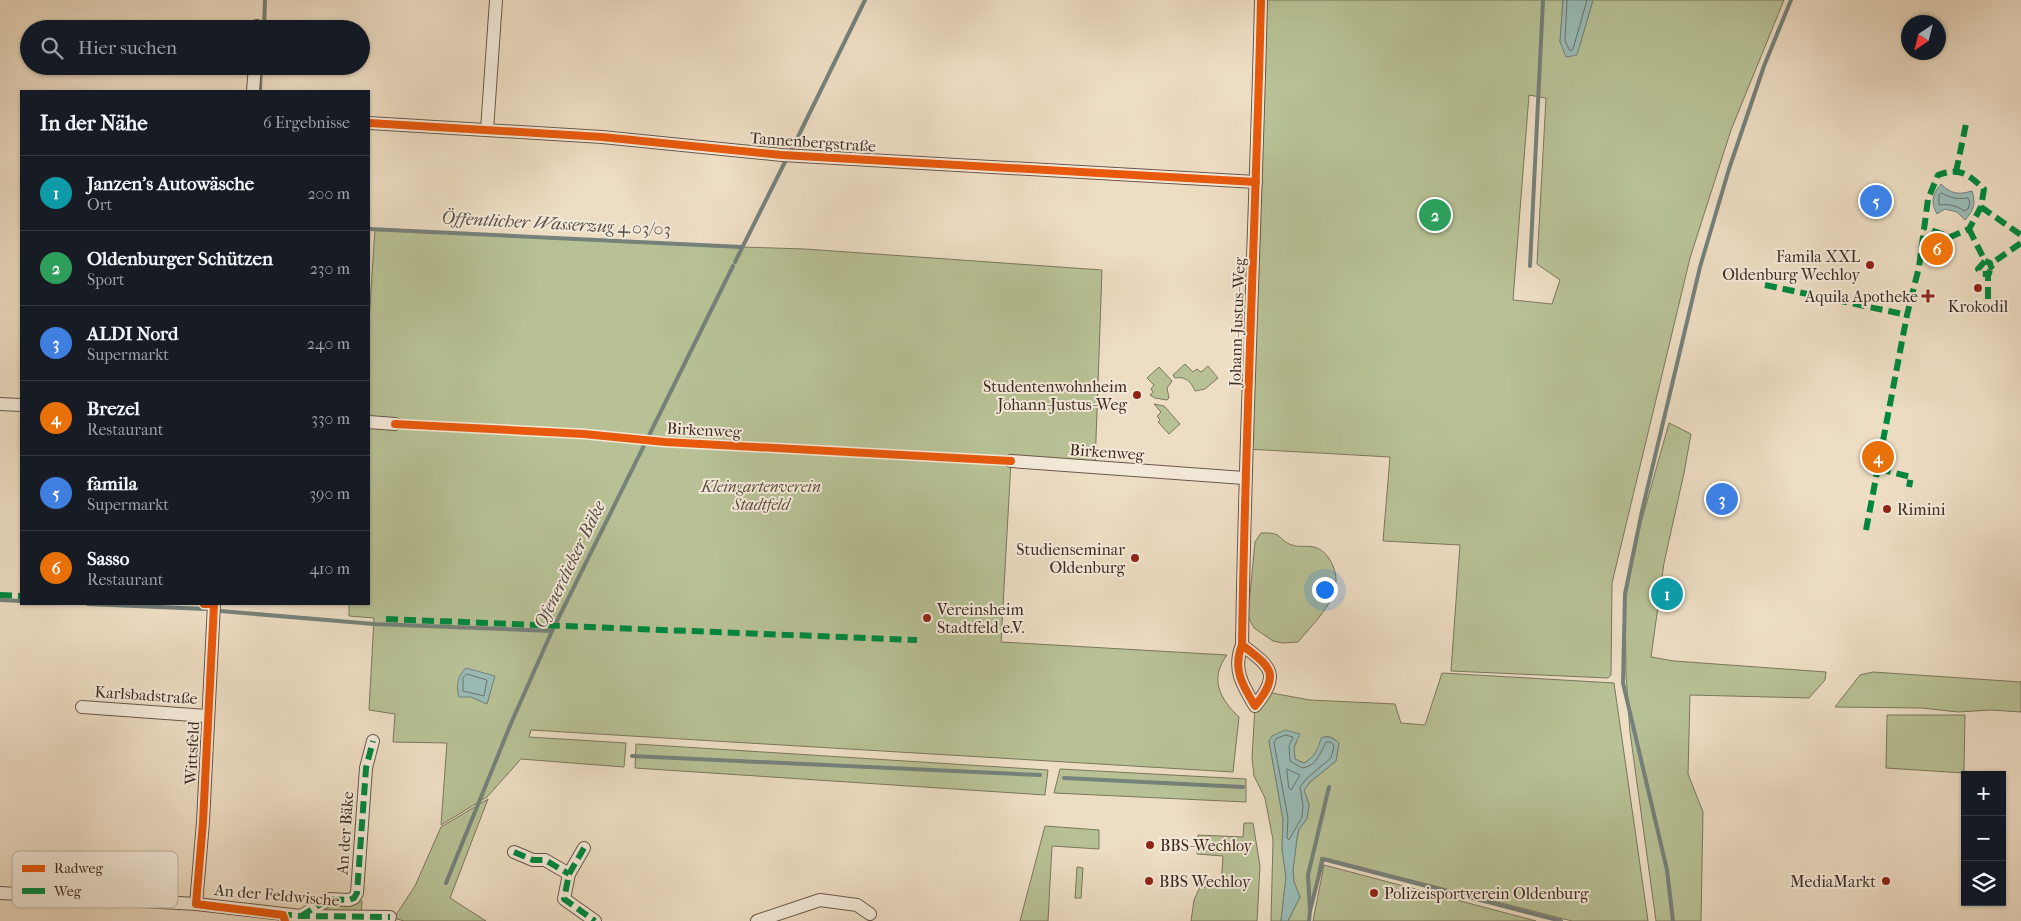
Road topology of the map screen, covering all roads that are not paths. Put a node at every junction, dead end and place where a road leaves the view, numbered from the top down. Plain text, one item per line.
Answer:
1 (496, 0) edge
2 (1261, 0) edge
3 (254, 75) edge
4 (252, 90) edge
5 (370, 123) edge
6 (488, 130) junction
7 (1256, 182) junction
8 (0, 404) edge
9 (20, 405) edge
10 (370, 422) edge
11 (395, 424) dead end
12 (1011, 461) dead end
13 (1244, 478) junction
14 (214, 605) edge
15 (1242, 645) junction
16 (82, 707) dead end
17 (207, 716) junction
18 (373, 741) dead end
19 (584, 848) dead end
20 (514, 852) dead end
21 (570, 874) junction
22 (178, 903) edge
23 (196, 904) junction
24 (870, 914) dead end
25 (301, 916) junction
26 (390, 917) dead end
27 (595, 921) edge
28 (757, 921) edge

1 - 6 street
2 - 7 street, Johann-Justus-Weg
3 - 4 street
5 - 6 street, Tannenbergstraße
6 - 7 street, Tannenbergstraße
7 - 13 street, Johann-Justus-Weg
8 - 9 street
10 - 11 street
12 - 13 street, Birkenweg
13 - 15 street, Johann-Justus-Weg
14 - 17 street, Wittsfeld
15 - 15 street, Johann-Justus-Weg
16 - 17 street, Karlsbadstraße
17 - 23 street, Wittsfeld
18 - 25 street, An der Bäke
19 - 21 street
20 - 21 street
21 - 27 street
22 - 23 street, An der Feldwische
23 - 25 street, An der Feldwische
24 - 28 street
25 - 26 street, An der Feldwische

